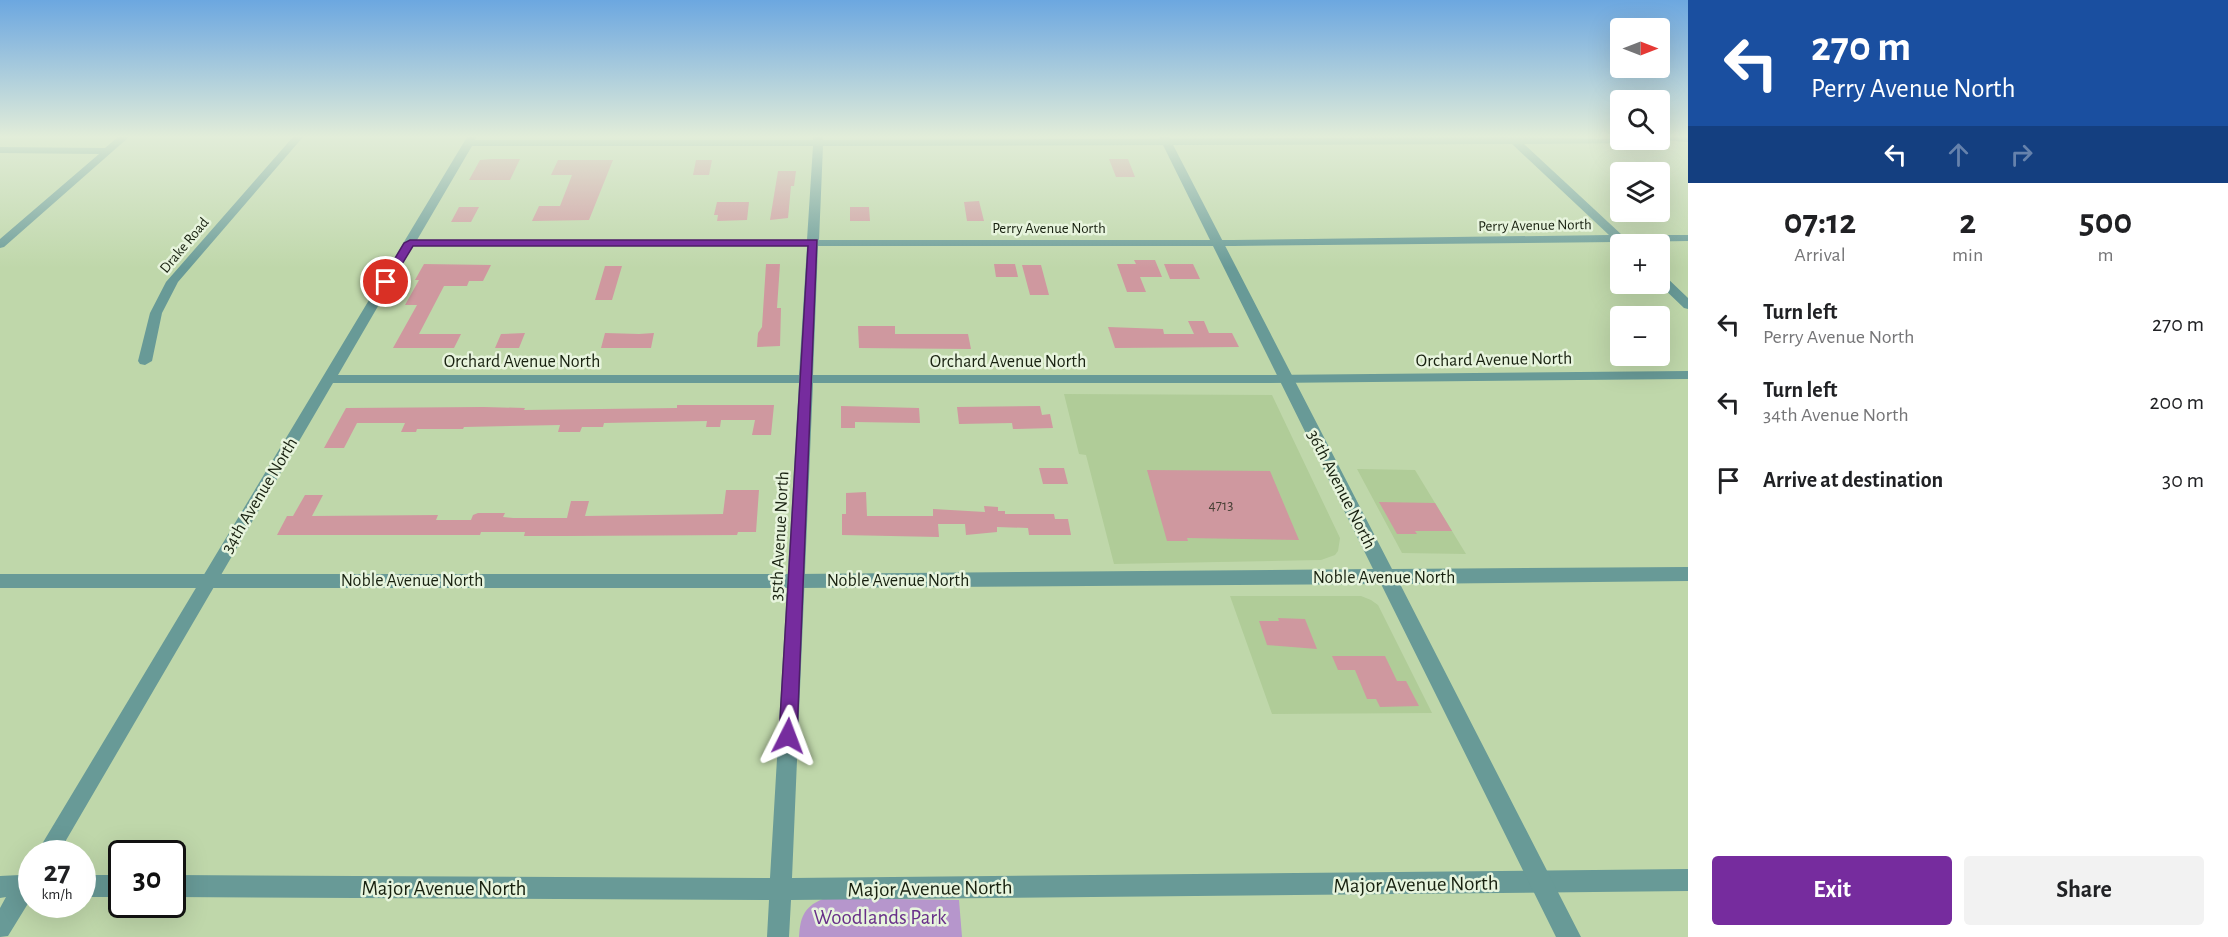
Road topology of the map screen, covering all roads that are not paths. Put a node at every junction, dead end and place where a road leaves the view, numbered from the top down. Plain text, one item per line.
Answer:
1 (74, 181) edge
2 (259, 181) edge
3 (446, 181) edge
4 (816, 181) edge
5 (1186, 181) edge
6 (1557, 181) edge
7 (1614, 234) edge
8 (1688, 238) edge
9 (1670, 239) edge
10 (1610, 242) edge
11 (410, 243) junction
12 (814, 243) junction
13 (1217, 243) junction
14 (0, 245) edge
15 (1670, 288) edge
16 (1688, 305) edge
17 (146, 361) dead end
18 (1688, 375) edge
19 (805, 378) junction
20 (328, 379) junction
21 (1286, 379) junction
22 (1688, 574) edge
23 (1389, 578) junction
24 (208, 580) junction
25 (0, 581) edge
26 (796, 581) junction
27 (54, 840) edge
28 (1688, 880) edge
29 (1541, 882) junction
30 (18, 884) edge
31 (186, 886) edge
32 (0, 887) edge
33 (780, 890) junction
34 (18, 899) edge
35 (0, 928) edge
36 (778, 937) edge
37 (1569, 937) edge

1 - 14 street
2 - 17 street, Drake Road
3 - 11 street, 34th Avenue North
4 - 12 street, 35th Avenue North
5 - 13 street, 36th Avenue North
6 - 7 street
8 - 9 street, Perry Avenue North
10 - 13 street, Perry Avenue North
11 - 12 street, Perry Avenue North
11 - 20 street, 34th Avenue North
12 - 13 street, Perry Avenue North
12 - 19 street, 35th Avenue North
13 - 21 street, 36th Avenue North
15 - 16 street
18 - 21 street, Orchard Avenue North
19 - 20 street, Orchard Avenue North
19 - 21 street, Orchard Avenue North
19 - 26 street, 35th Avenue North
20 - 24 street, 34th Avenue North
21 - 23 street, 36th Avenue North
22 - 23 street, Noble Avenue North
23 - 26 street, Noble Avenue North
23 - 29 street, 36th Avenue North
24 - 25 street, Noble Avenue North
24 - 26 street, Noble Avenue North
24 - 27 street, 34th Avenue North
26 - 33 street, 35th Avenue North
28 - 29 street, Major Avenue North
29 - 33 street, Major Avenue North
29 - 37 street, 36th Avenue North
30 - 32 street
31 - 33 street, Major Avenue North
33 - 36 street, 35th Avenue North
34 - 35 street

